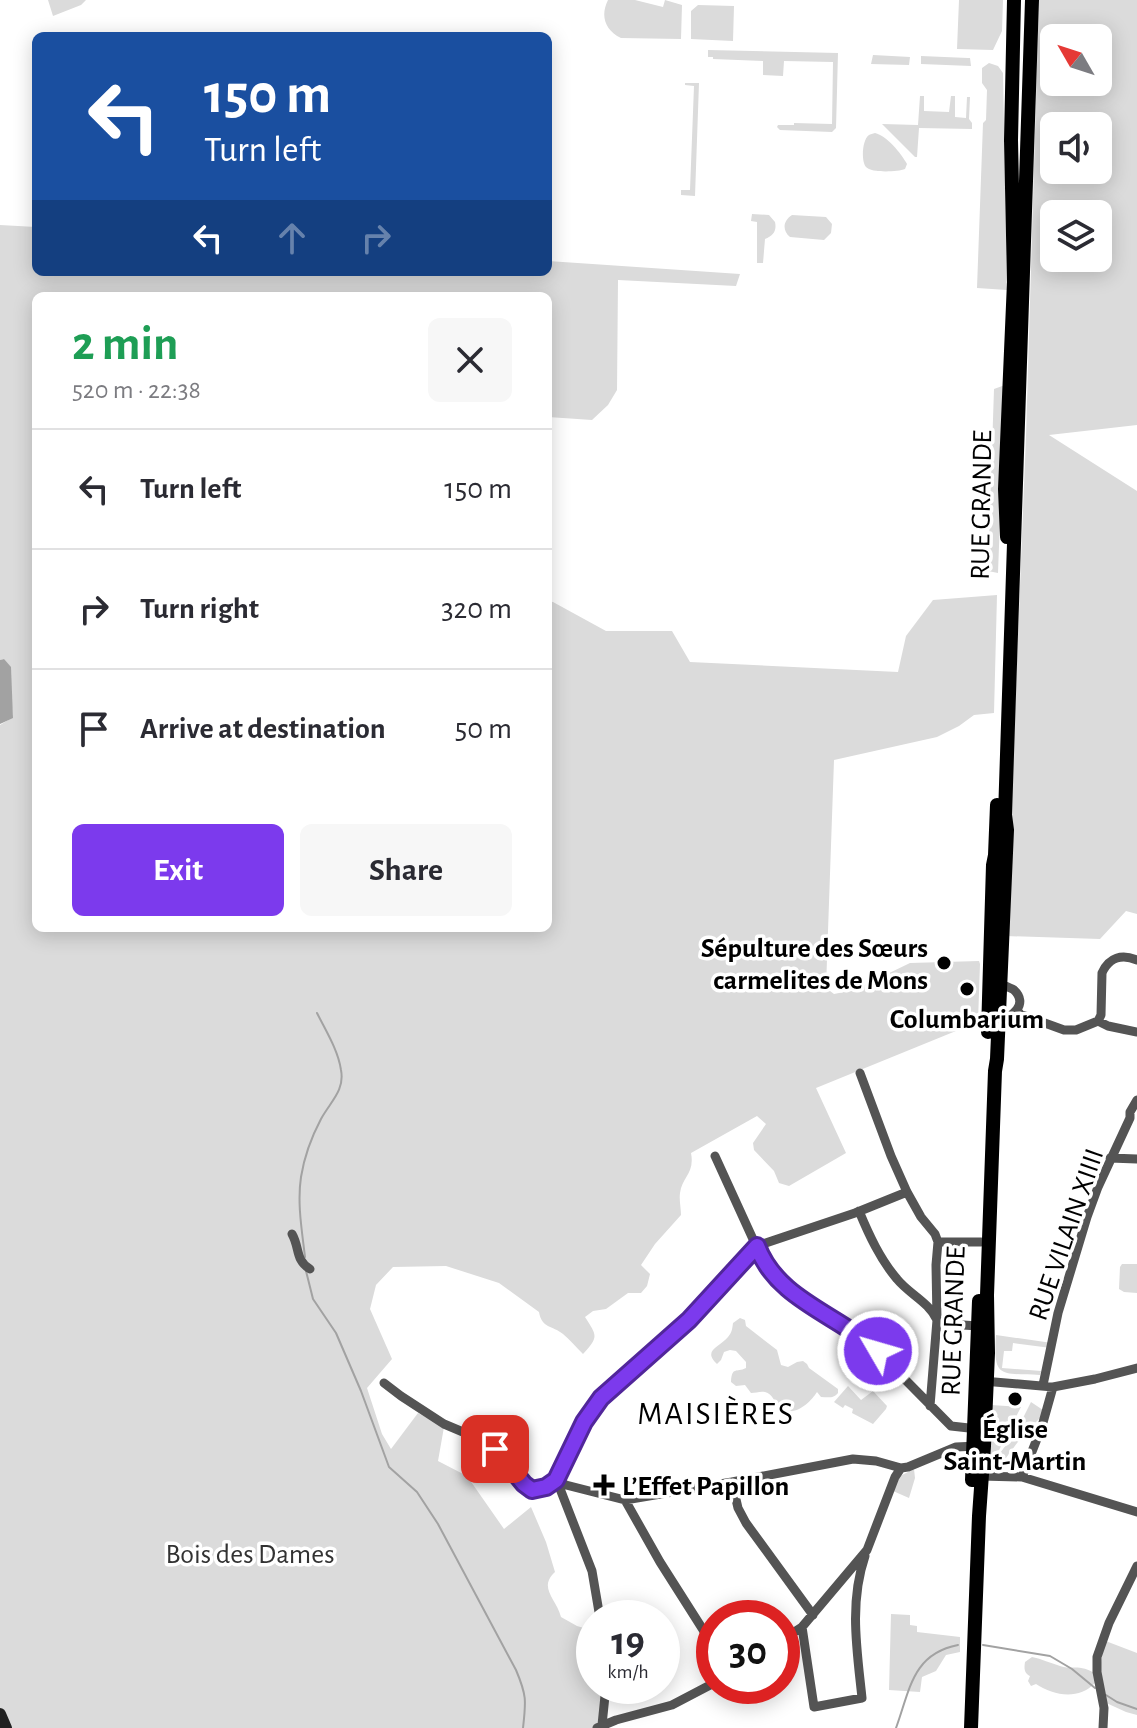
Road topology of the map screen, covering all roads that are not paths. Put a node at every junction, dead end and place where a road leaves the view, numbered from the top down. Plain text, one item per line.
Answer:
1 (1014, 0) edge
2 (1032, 0) edge
3 (1137, 960) edge
4 (1000, 984) junction
5 (1017, 1010) junction
6 (994, 1016) junction
7 (1098, 1021) junction
8 (1137, 1032) edge
9 (860, 1073) dead end
10 (1137, 1100) edge
11 (715, 1156) dead end
12 (1110, 1158) junction
13 (1137, 1159) edge
14 (907, 1192) junction
15 (859, 1211) junction
16 (292, 1234) dead end
17 (938, 1242) junction
18 (981, 1242) junction
19 (757, 1246) junction
20 (307, 1267) dead end
21 (937, 1320) junction
22 (978, 1326) junction
23 (1137, 1368) edge
24 (981, 1381) junction
25 (384, 1383) dead end
26 (1048, 1386) junction
27 (930, 1406) junction
28 (980, 1429) junction
29 (979, 1446) junction
30 (901, 1468) junction
31 (981, 1476) junction
32 (1022, 1477) junction
33 (556, 1480) junction
34 (732, 1482) junction
35 (625, 1500) junction
36 (1137, 1512) edge
37 (867, 1550) junction
38 (1137, 1566) edge
39 (1133, 1584) edge
40 (597, 1600) edge
41 (813, 1615) junction
42 (696, 1619) edge
43 (802, 1627) joint
44 (696, 1692) edge
45 (603, 1704) edge
46 (0, 1714) edge
47 (600, 1726) edge
48 (6, 1728) edge
49 (963, 1728) edge
50 (971, 1728) edge
51 (1103, 1728) edge

1 - 6 main road, RUE GRANDE
2 - 4 main road, RUE GRANDE
3 - 7 street
4 - 5 street
4 - 6 main road, RUE GRANDE
5 - 6 street
5 - 7 street
6 - 18 main road, RUE GRANDE
6 - 24 main road, RUE GRANDE
7 - 8 street
9 - 14 street
10 - 12 street, RUE VILAIN XIIII
11 - 19 street
12 - 13 street
12 - 26 street, RUE VILAIN XIIII
14 - 15 street
14 - 17 street
15 - 19 street
15 - 21 street
16 - 20 street
17 - 18 street
17 - 21 street
18 - 22 main road, RUE GRANDE
19 - 27 street
19 - 33 street
21 - 22 street
21 - 27 street
22 - 24 main road, RUE GRANDE
23 - 26 street
24 - 26 street
24 - 28 main road, RUE GRANDE
25 - 33 street
26 - 32 street, RUE VILAIN XIIII
27 - 28 street
28 - 29 main road, RUE GRANDE
29 - 30 street
29 - 31 main road, RUE GRANDE
29 - 49 main road, RUE GRANDE
30 - 34 street
30 - 37 street
31 - 32 street
31 - 50 main road, RUE GRANDE
32 - 36 street
33 - 35 street
33 - 40 street
34 - 35 street
34 - 41 street
35 - 42 street
37 - 41 street
37 - 43 street
38 - 39 street
39 - 51 street
41 - 43 street
44 - 47 street
45 - 47 street
46 - 48 main road

